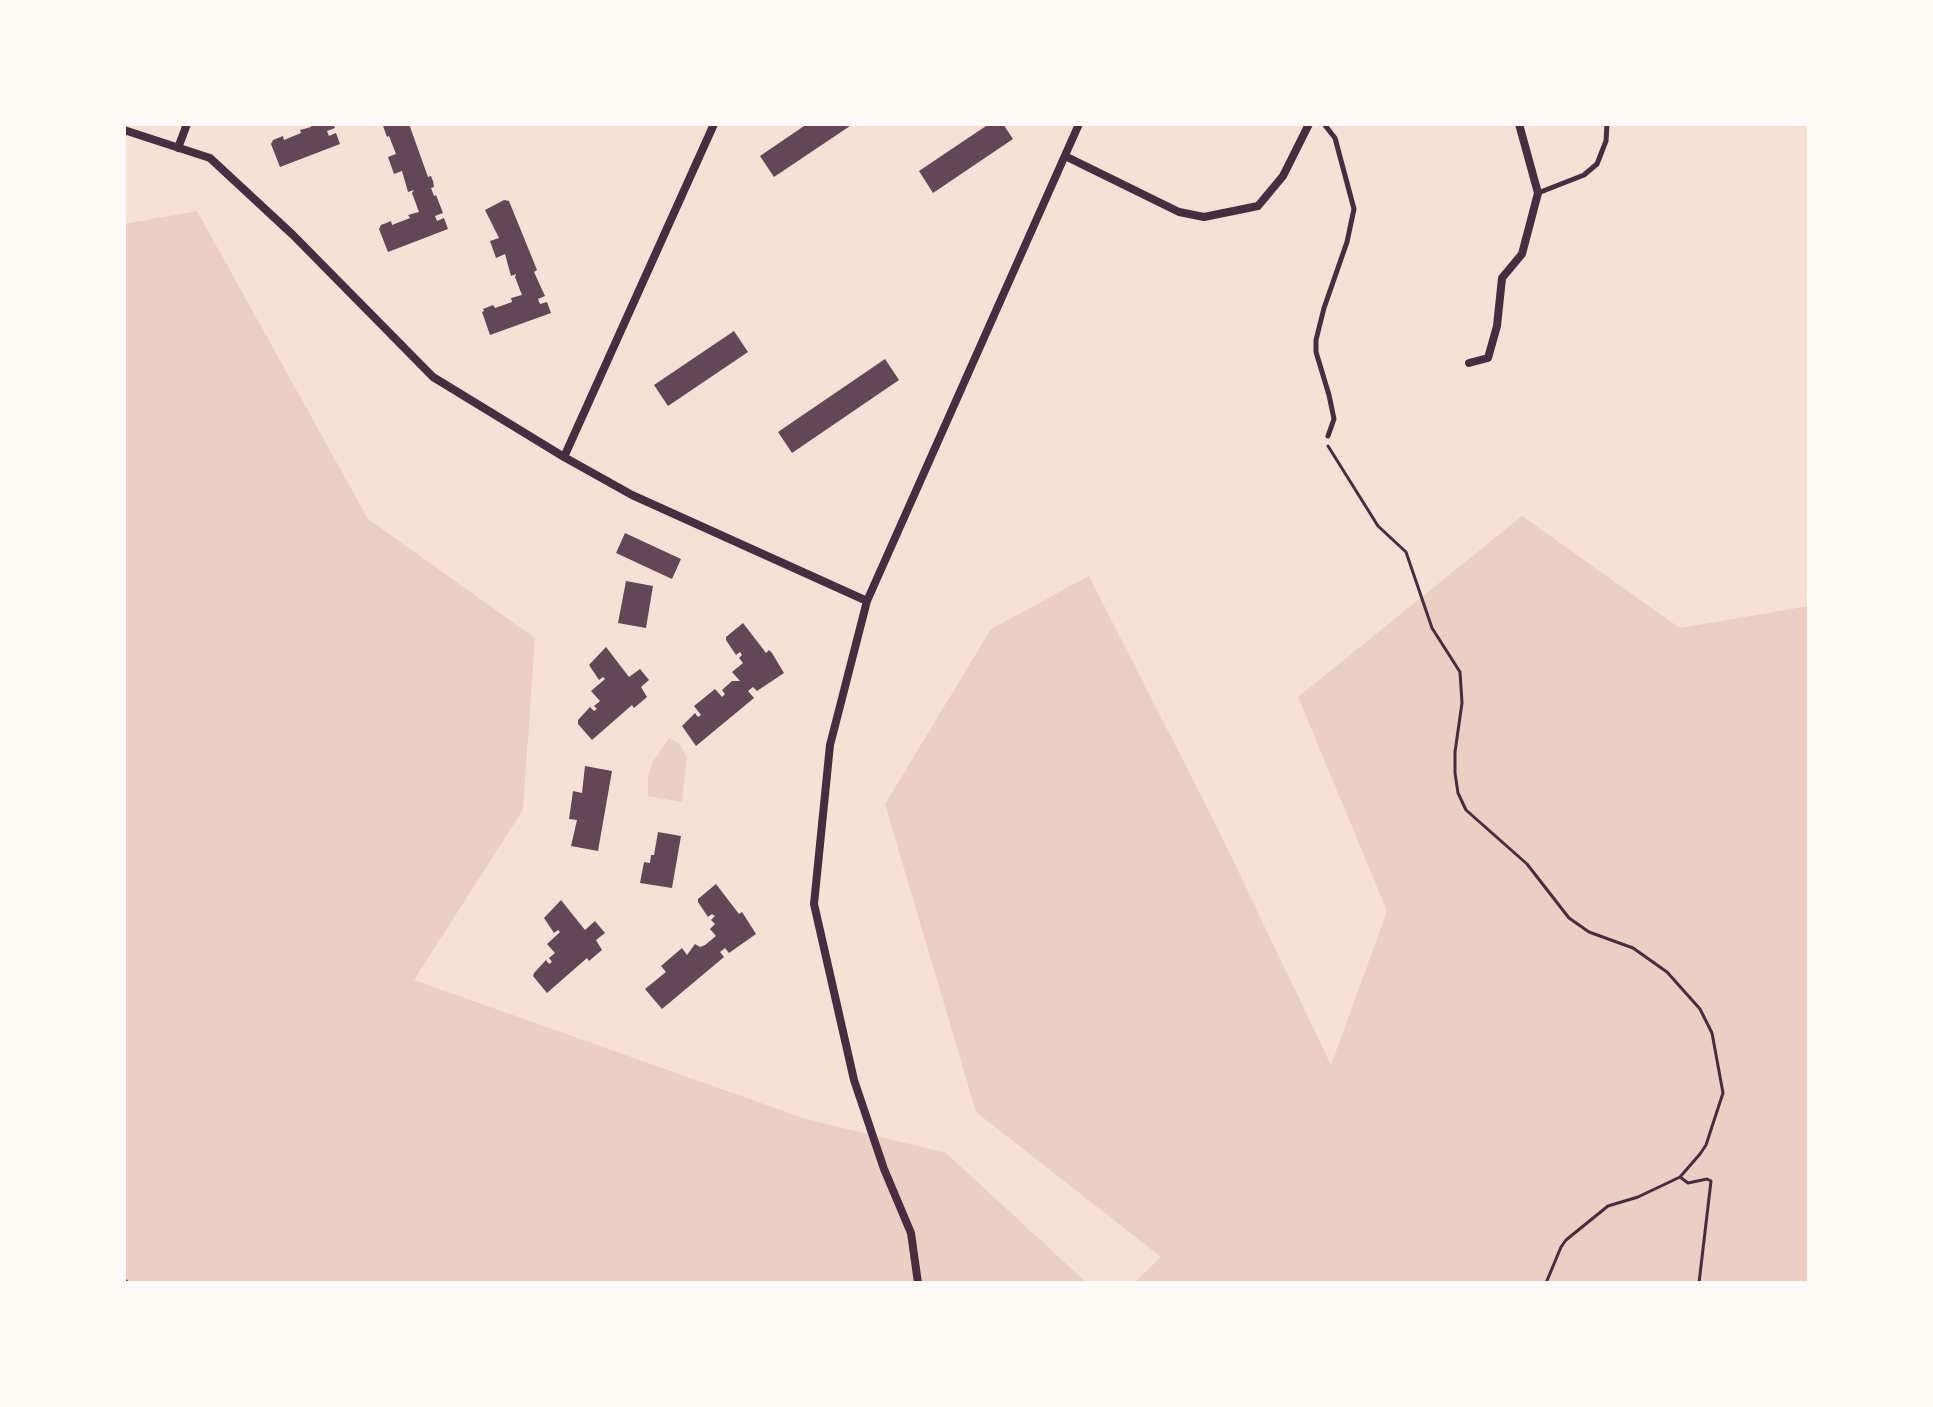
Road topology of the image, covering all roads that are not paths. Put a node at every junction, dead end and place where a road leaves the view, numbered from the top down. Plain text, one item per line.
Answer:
1 (187, 124) edge
2 (714, 124) edge
3 (1079, 124) edge
4 (1309, 124) edge
5 (1324, 124) edge
6 (1519, 124) edge
7 (1607, 124) edge
8 (124, 130) edge
9 (178, 148) junction
10 (1065, 156) junction
11 (1538, 193) junction
12 (1469, 363) dead end
13 (1328, 436) road end
14 (564, 457) junction
15 (867, 601) junction
16 (918, 1283) edge

1 - 9 street
2 - 14 street
3 - 10 street
4 - 10 street
5 - 13 lane
6 - 11 street
7 - 11 lane
8 - 9 street
9 - 14 street
10 - 15 street
11 - 12 street
14 - 15 street
15 - 16 street

